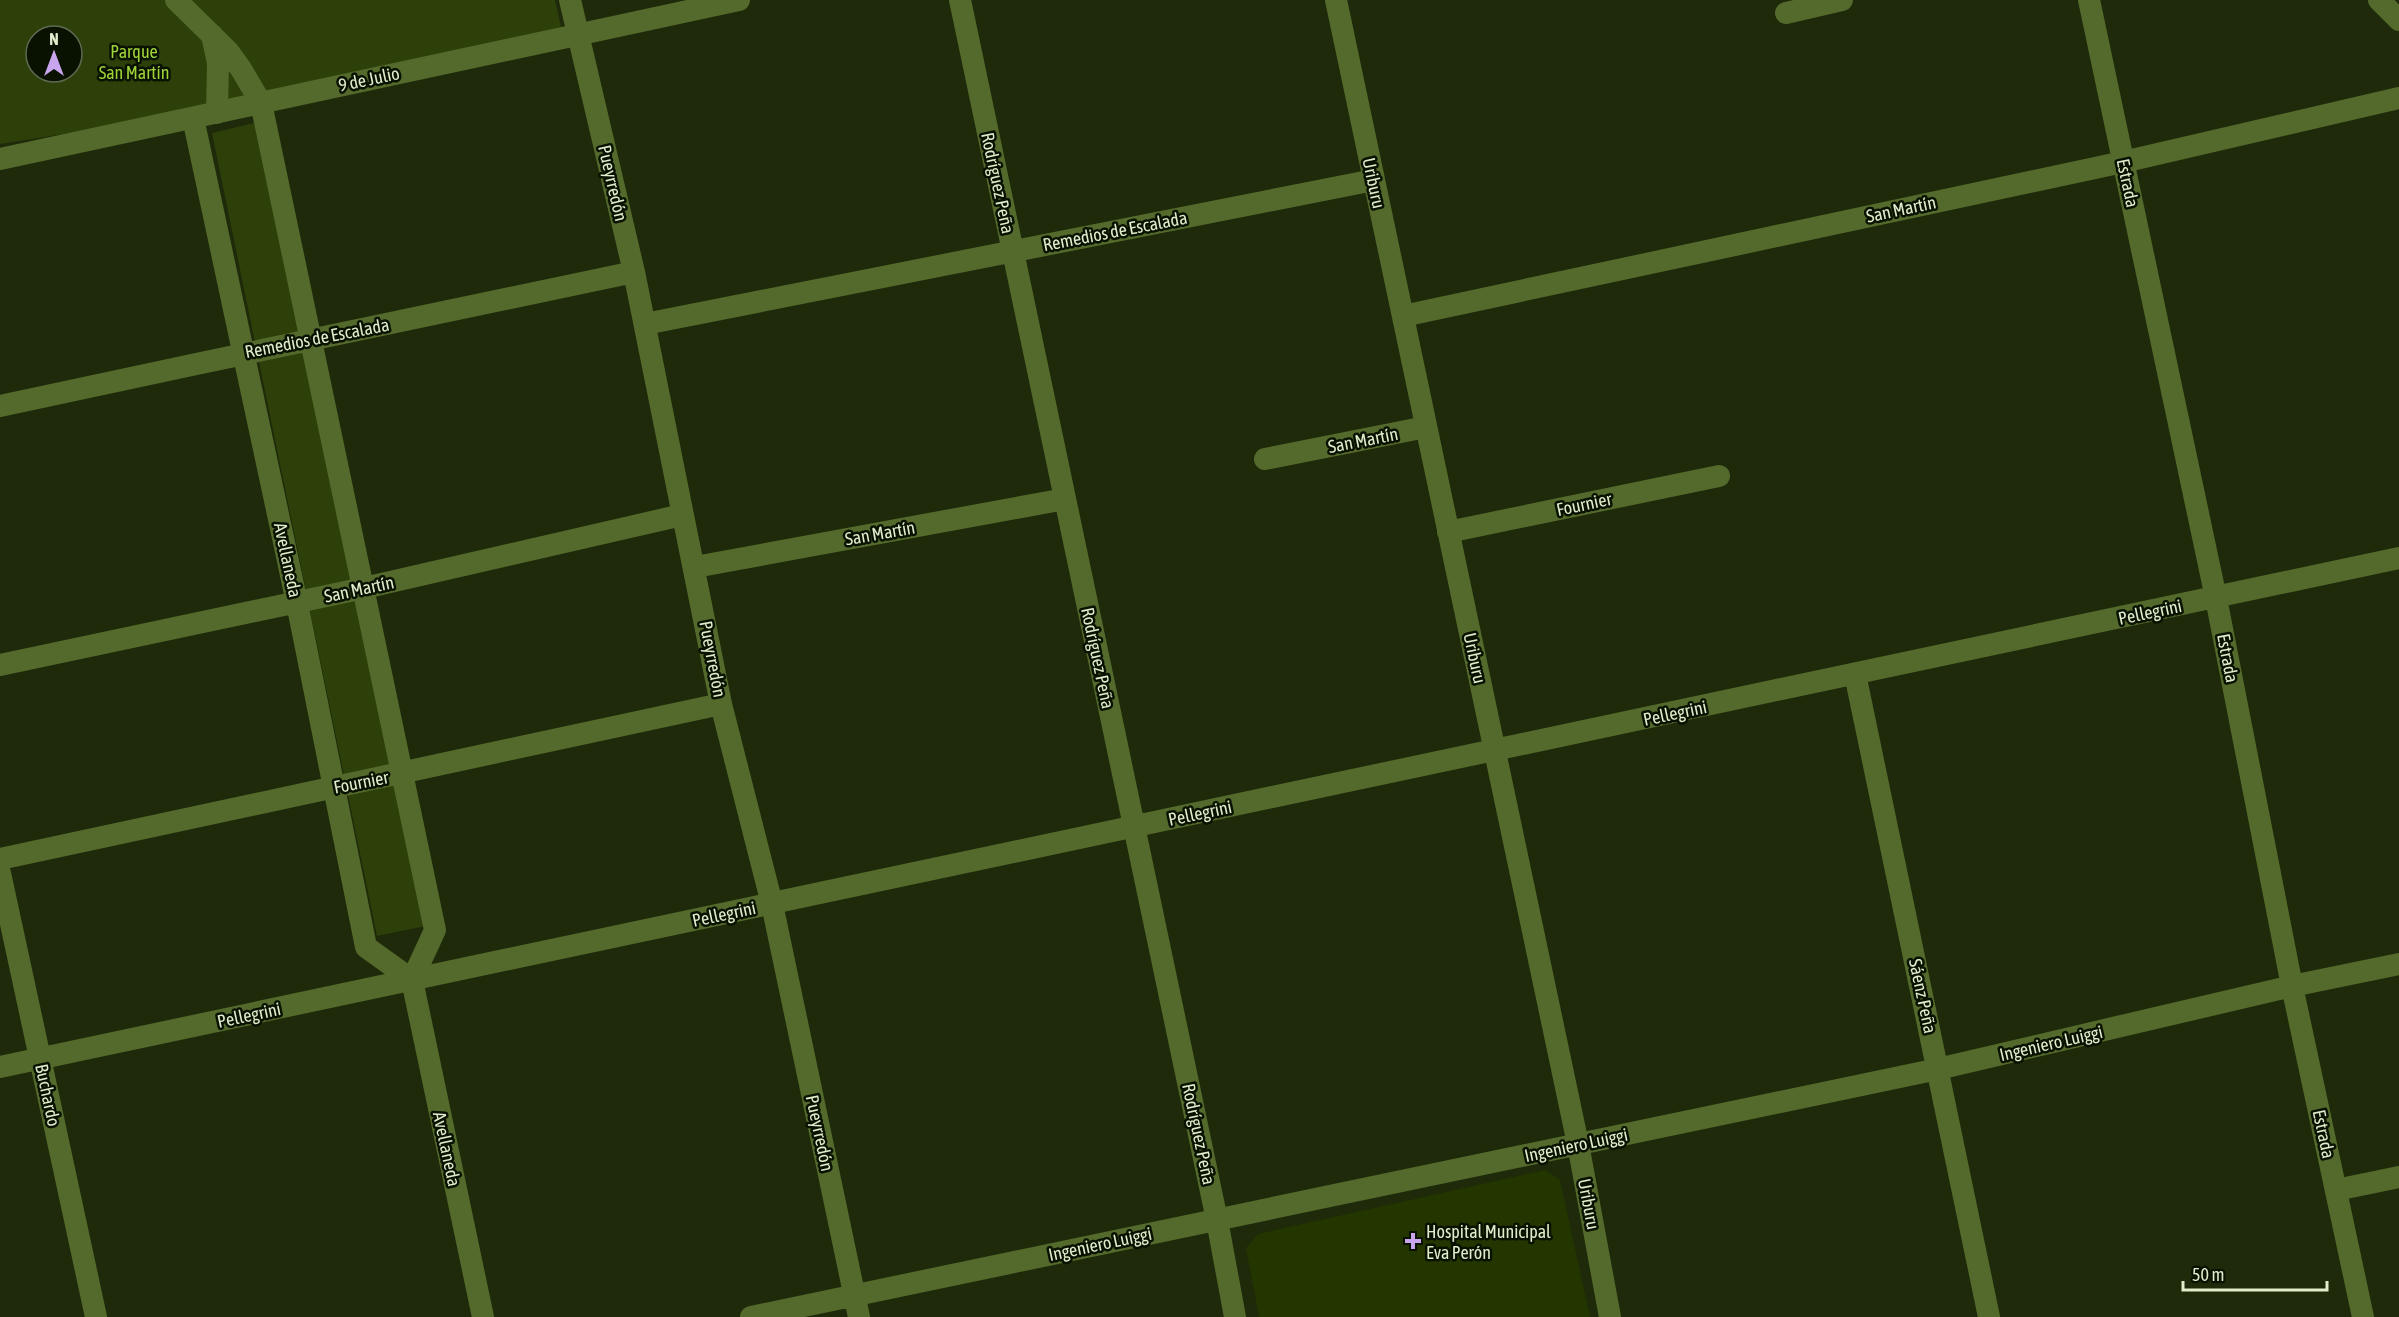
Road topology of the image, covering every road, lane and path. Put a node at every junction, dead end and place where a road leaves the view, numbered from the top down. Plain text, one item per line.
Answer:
1 (176, 0) edge
2 (570, 0) edge
3 (738, 0) edge
4 (960, 0) edge
5 (1336, 0) edge
6 (1842, 0) edge
7 (2089, 0) edge
8 (2379, 0) edge
9 (1786, 13) dead end
10 (2399, 20) edge
11 (577, 33) junction
12 (212, 34) junction
13 (2399, 99) edge
14 (261, 103) junction
15 (217, 113) junction
16 (194, 118) junction
17 (0, 159) edge
18 (2123, 162) junction
19 (1374, 180) junction
20 (1012, 252) junction
21 (634, 272) junction
22 (1403, 316) junction
23 (645, 324) junction
24 (311, 340) junction
25 (243, 352) junction
26 (0, 406) edge
27 (1426, 427) junction
28 (1265, 459) dead end
29 (1719, 476) dead end
30 (1065, 499) junction
31 (682, 515) junction
32 (1448, 532) junction
33 (2399, 558) edge
34 (694, 567) junction
35 (364, 588) junction
36 (2216, 598) junction
37 (297, 603) junction
38 (0, 665) edge
39 (1855, 674) junction
40 (721, 704) junction
41 (1495, 751) junction
42 (403, 774) junction
43 (333, 787) junction
44 (1134, 827) junction
45 (0, 859) edge
46 (0, 873) edge
47 (772, 904) junction
48 (2399, 964) edge
49 (412, 980) junction
50 (2292, 986) junction
51 (40, 1059) junction
52 (0, 1067) edge
53 (1938, 1069) junction
54 (1578, 1144) junction
55 (2399, 1177) edge
56 (2336, 1190) junction
57 (1217, 1220) junction
58 (856, 1306) edge
59 (96, 1317) edge
60 (483, 1317) edge
61 (751, 1317) edge
62 (1235, 1317) edge
63 (1610, 1317) edge
64 (1989, 1317) edge
65 (2363, 1317) edge

1 - 12 street
2 - 11 street, Pueyrredón
3 - 11 street, 9 de Julio
4 - 20 street, Rodríguez Peña
5 - 19 street, Uriburu
6 - 9 street
7 - 18 street, Estrada
8 - 10 street
11 - 14 street, 9 de Julio
11 - 21 street, Pueyrredón
12 - 14 street
12 - 15 street
13 - 18 street, San Martín
14 - 15 street, 9 de Julio
14 - 24 street
15 - 16 street, 9 de Julio
16 - 17 street, 9 de Julio
16 - 25 street, Avellaneda
18 - 22 street, San Martín
18 - 36 street, Estrada
19 - 20 street, Remedios de Escalada
19 - 22 street, Uriburu
20 - 23 street, Remedios de Escalada
20 - 30 street, Rodríguez Peña
21 - 23 street, Pueyrredón
21 - 24 street, Remedios de Escalada
22 - 27 street, Uriburu
23 - 31 street, Pueyrredón
24 - 25 street, Remedios de Escalada
24 - 35 street
25 - 26 street, Remedios de Escalada
25 - 37 street, Avellaneda
27 - 28 street, San Martín
27 - 32 street, Uriburu
29 - 32 street, Fournier
30 - 34 street, San Martín
30 - 44 street, Rodríguez Peña
31 - 34 street, Pueyrredón
31 - 35 street, San Martín
32 - 41 street, Uriburu
33 - 36 street, Pellegrini
34 - 40 street, Pueyrredón
35 - 37 street, San Martín
35 - 42 street
36 - 39 street, Pellegrini
36 - 50 street, Estrada
37 - 38 street, San Martín
37 - 43 street, Avellaneda
39 - 41 street, Pellegrini
39 - 53 street, Sáenz Peña
40 - 42 street, Fournier
40 - 47 street, Pueyrredón
41 - 44 street, Pellegrini
41 - 54 street, Uriburu
42 - 43 street, Fournier
42 - 49 street
43 - 45 street, Fournier
43 - 49 street, Avellaneda
44 - 47 street, Pellegrini
44 - 57 street, Rodríguez Peña
46 - 51 street, Buchardo
47 - 49 street, Pellegrini
47 - 58 street, Pueyrredón
48 - 50 street, Ingeniero Luiggi
49 - 51 street, Pellegrini
49 - 60 street, Avellaneda
50 - 53 street, Ingeniero Luiggi
50 - 56 street, Estrada
51 - 52 street, Pellegrini
51 - 59 street, Buchardo
53 - 54 street, Ingeniero Luiggi
53 - 64 street, Sáenz Peña
54 - 57 street, Ingeniero Luiggi
54 - 63 street, Uriburu
55 - 56 street
56 - 65 street, Estrada
57 - 58 street, Ingeniero Luiggi
57 - 62 street, Rodríguez Peña
58 - 61 street, Ingeniero Luiggi

